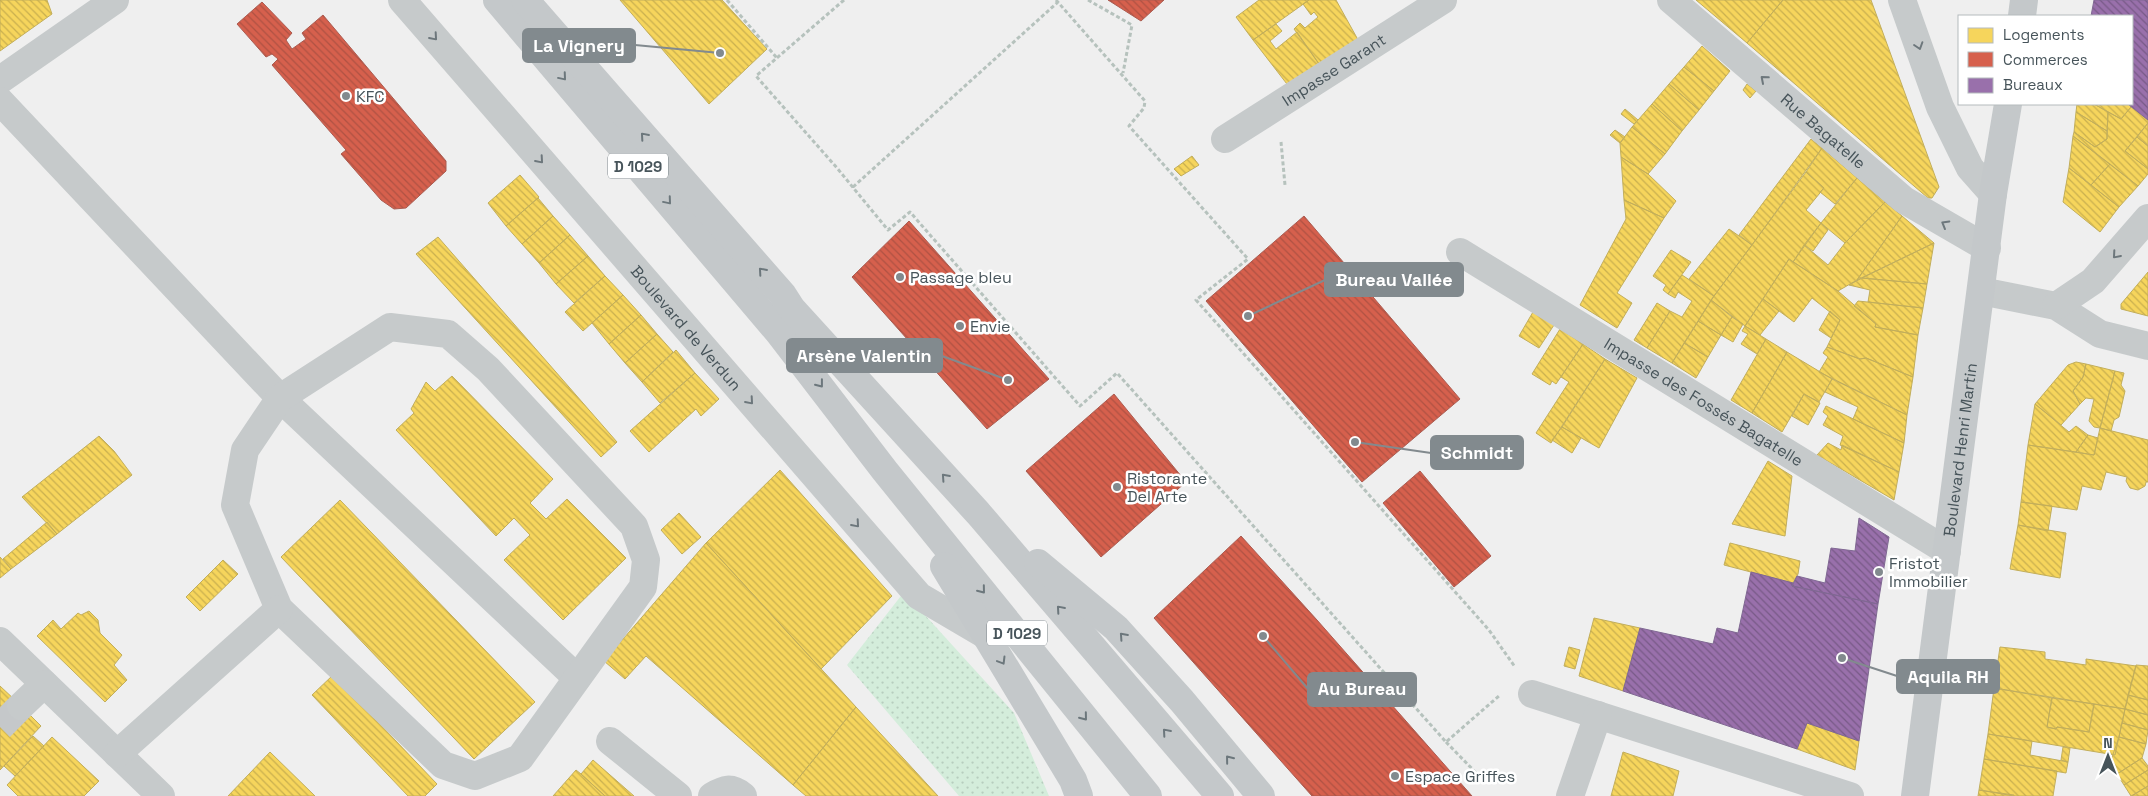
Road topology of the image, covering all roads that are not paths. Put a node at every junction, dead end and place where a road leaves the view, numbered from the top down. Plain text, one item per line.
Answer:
1 (115, 0) edge
2 (402, 0) edge
3 (497, 0) edge
4 (525, 0) edge
5 (1443, 0) edge
6 (1671, 0) edge
7 (1902, 0) edge
8 (2024, 0) edge
9 (2022, 15) edge
10 (0, 80) edge
11 (0, 101) edge
12 (2008, 105) edge
13 (1225, 139) dead end
14 (1993, 194) junction
15 (2148, 218) edge
16 (1987, 248) junction
17 (1460, 252) dead end
18 (1981, 291) junction
19 (2056, 306) junction
20 (2148, 346) edge
21 (280, 398) junction
22 (885, 471) junction
23 (978, 513) junction
24 (1947, 552) junction
25 (279, 609) junction
26 (987, 636) junction
27 (0, 641) edge
28 (577, 678) junction
29 (44, 684) junction
30 (1532, 694) dead end
31 (21, 706) tunnel mouth
32 (1598, 715) junction
33 (610, 741) dead end
34 (117, 754) junction
35 (161, 796) edge
36 (678, 796) edge
37 (712, 796) edge
38 (743, 796) edge
39 (1080, 796) edge
40 (1148, 796) edge
41 (1220, 796) edge
42 (1261, 796) edge
43 (1570, 796) edge
44 (1850, 796) edge
45 (1915, 796) edge

1 - 10 street
2 -> 26 street, Boulevard de Verdun
3 -> 22 main road, D 1029
23 -> 4 main road, D 1029
5 - 13 street, Impasse Garant
16 -> 6 street, Rue Bagatelle
7 -> 14 street
8 - 9 main road
11 - 21 street
12 - 14 main road, Boulevard Henri Martin
14 - 16 main road, Boulevard Henri Martin
15 -> 19 street
16 - 18 main road, Boulevard Henri Martin
17 - 24 street, Impasse des Fossés Bagatelle
18 - 19 street
18 - 24 main road, Boulevard Henri Martin
19 - 20 street
21 - 25 street
21 - 28 street
21 - 28 street
22 - 26 main road
22 -> 40 main road, D 1029
41 -> 23 main road, D 1029
42 -> 23 main road
24 - 45 main road, Boulevard Henri Martin
25 - 28 street
25 - 34 street
26 -> 39 main road
27 - 29 street
29 - 31 street
29 - 34 street
30 - 32 street
32 - 43 street
32 - 44 street
33 - 36 street
34 - 35 street
37 - 38 street

